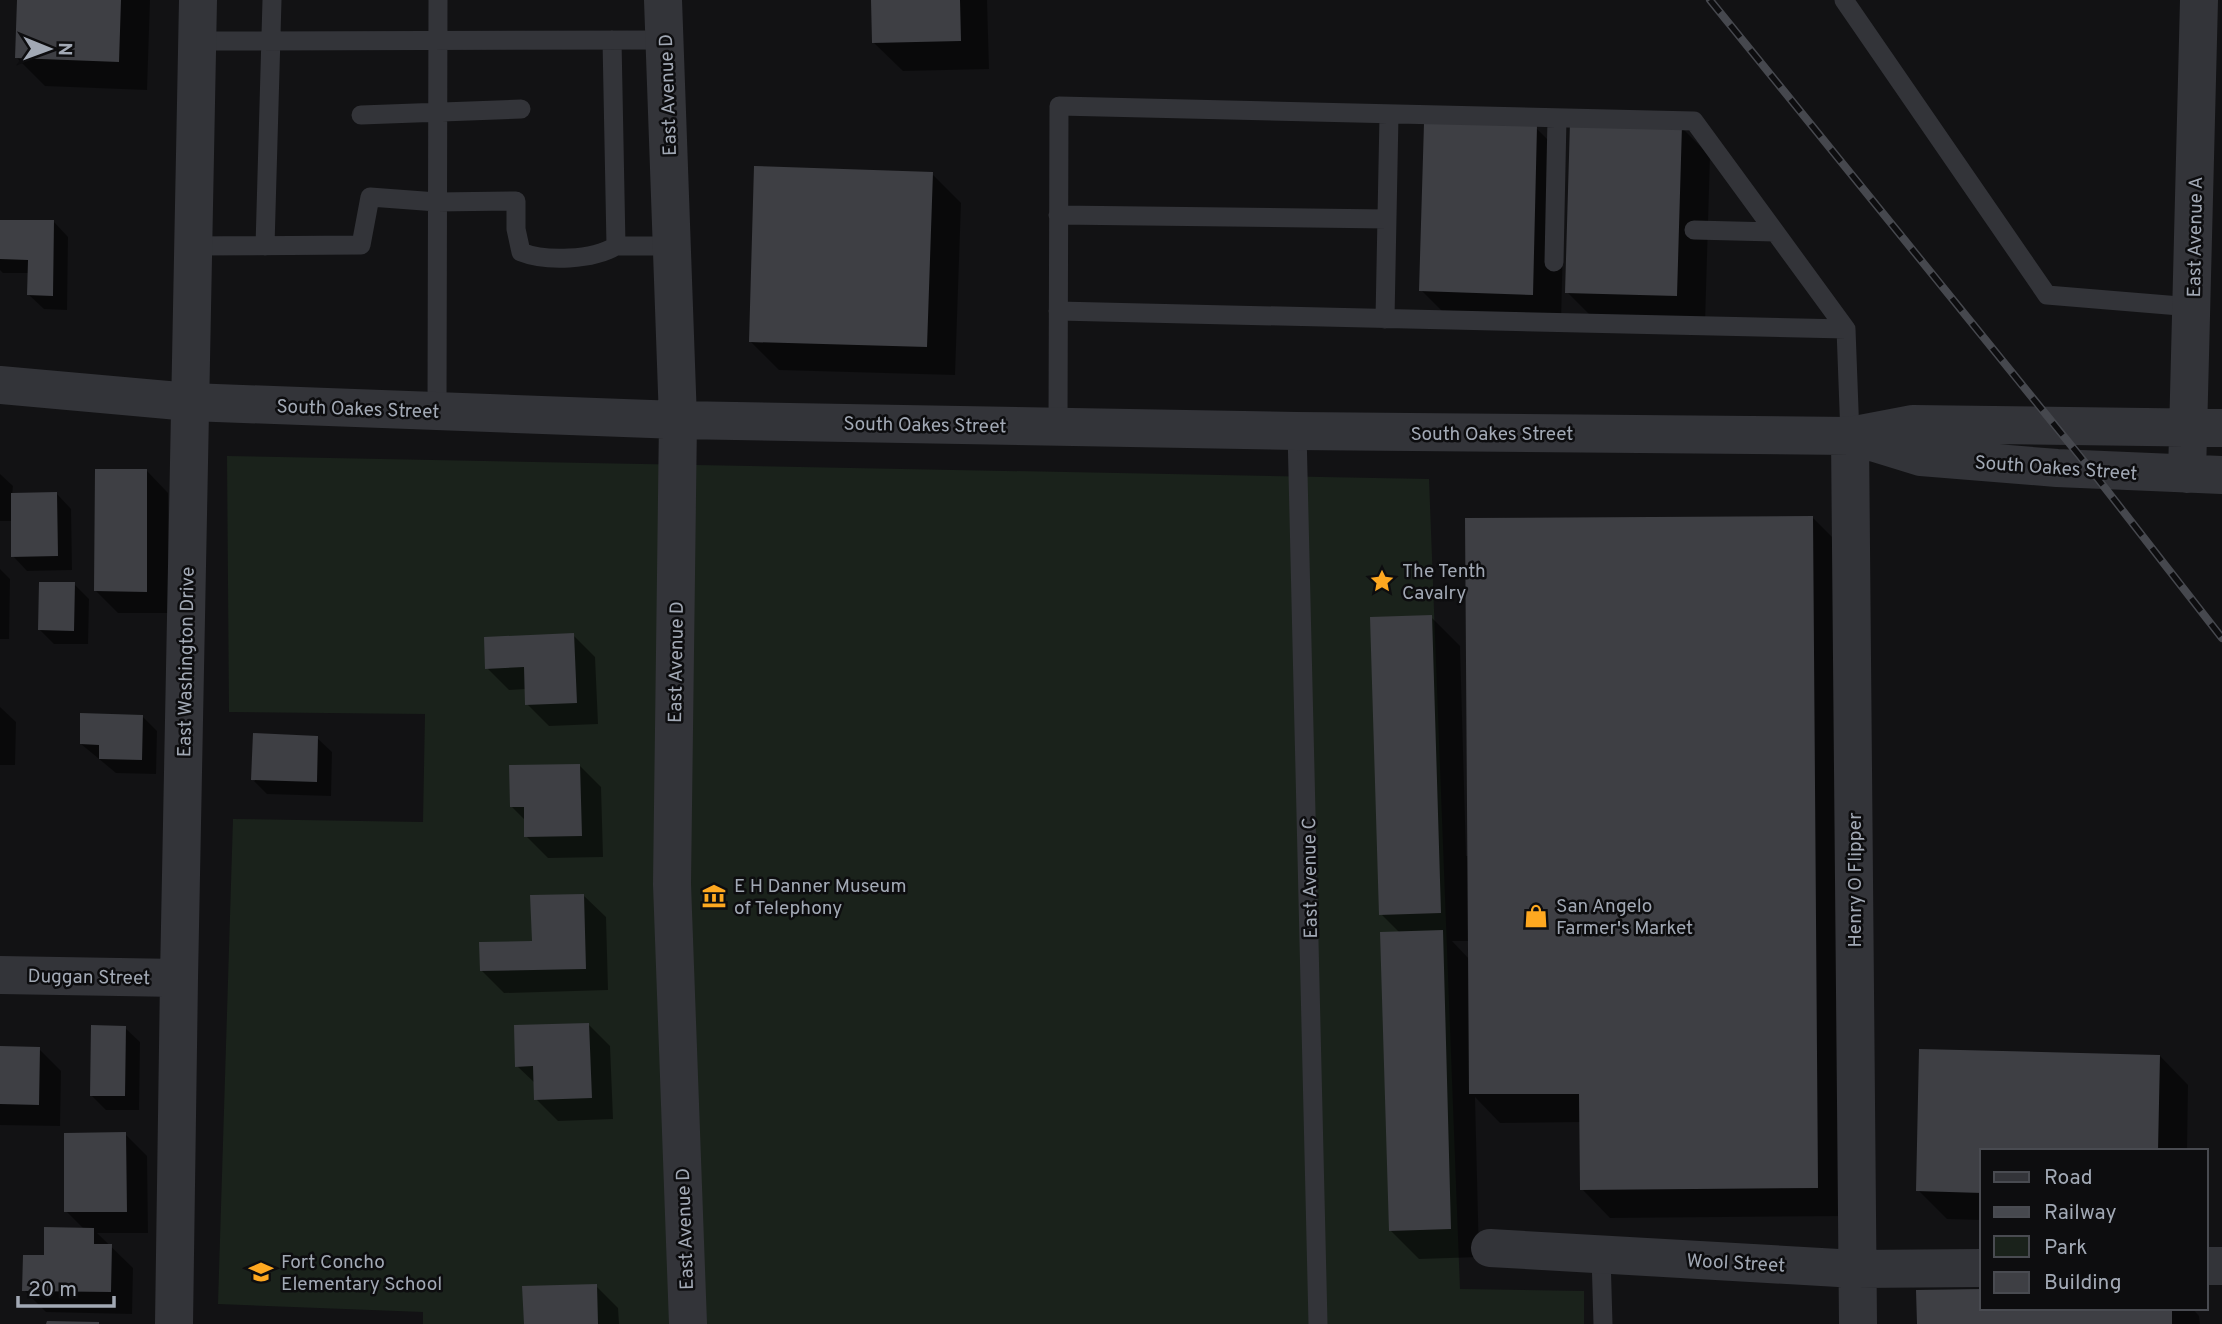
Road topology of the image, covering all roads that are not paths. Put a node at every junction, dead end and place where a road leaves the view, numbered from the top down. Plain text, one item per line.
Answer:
1 (198, 0) edge
2 (272, 0) edge
3 (438, 0) edge
4 (663, 0) edge
5 (1844, 0) edge
6 (2199, 0) edge
7 (612, 40) junction
8 (665, 40) junction
9 (198, 41) junction
10 (271, 41) junction
11 (437, 42) junction
12 (521, 109) dead end
13 (2209, 110) edge
14 (437, 111) junction
15 (361, 115) dead end
16 (1389, 115) junction
17 (1557, 118) junction
18 (437, 202) junction
19 (1058, 215) junction
20 (1387, 219) junction
21 (1694, 230) dead end
22 (1775, 232) junction
23 (193, 246) junction
24 (265, 246) junction
25 (616, 246) junction
26 (672, 246) junction
27 (1554, 262) dead end
28 (2192, 307) junction
29 (1058, 311) junction
30 (1385, 319) junction
31 (1846, 330) junction
32 (0, 385) edge
33 (190, 402) junction
34 (437, 411) junction
35 (678, 420) junction
36 (1058, 427) junction
37 (2205, 428) edge
38 (1297, 431) junction
39 (1850, 436) junction
40 (2204, 475) edge
41 (0, 975) edge
42 (178, 978) junction
43 (1490, 1248) dead end
44 (1601, 1255) junction
45 (1980, 1268) edge
46 (1856, 1269) junction
47 (174, 1324) edge
48 (688, 1324) edge
49 (1318, 1324) edge
50 (1603, 1324) edge
51 (1858, 1324) edge

1 - 9 street, East Washington Drive
2 - 10 lane
3 - 11 lane
4 - 8 street, East Avenue D
5 - 28 lane
6 - 13 street, East Avenue A
7 - 8 lane
7 - 11 lane
7 - 25 lane
8 - 26 street, East Avenue D
9 - 10 lane
9 - 23 street, East Washington Drive
10 - 11 lane
10 - 24 lane
11 - 14 lane
12 - 14 lane
13 - 28 street, East Avenue A
14 - 15 lane
14 - 18 lane
16 - 17 lane
16 - 19 lane
16 - 20 lane
17 - 22 lane
17 - 27 lane
18 - 24 lane
18 - 25 lane
18 - 34 lane
19 - 20 lane
19 - 29 lane
20 - 30 lane
21 - 22 lane
22 - 31 lane
23 - 24 lane
23 - 33 street, East Washington Drive
25 - 26 lane
26 - 35 street, East Avenue D
28 - 37 street, East Avenue A
29 - 30 lane
29 - 36 lane
30 - 31 lane
31 - 39 lane
32 - 33 street, South Oakes Street
33 - 34 street, South Oakes Street
33 - 42 street, East Washington Drive
34 - 35 street, South Oakes Street
35 - 36 street, South Oakes Street
35 - 48 street, East Avenue D
36 - 38 street, South Oakes Street
37 - 39 street, South Oakes Street
37 - 40 street, East Avenue A
38 - 39 street, South Oakes Street
38 - 49 lane, East Avenue C
39 - 40 street, South Oakes Street
39 - 46 street, Henry O Flipper
41 - 42 street, Duggan Street
42 - 47 street, East Washington Drive
43 - 44 street, Wool Street
44 - 46 street, Wool Street
44 - 50 lane
45 - 46 street, Wool Street
46 - 51 street, Henry O Flipper

